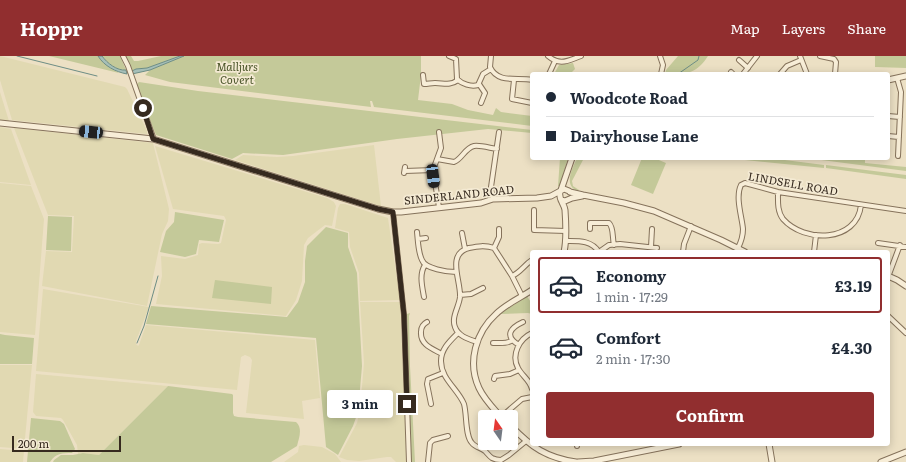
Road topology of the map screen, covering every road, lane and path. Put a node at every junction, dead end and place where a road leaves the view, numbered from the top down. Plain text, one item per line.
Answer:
1 (123, 56) edge
2 (449, 56) edge
3 (491, 56) edge
4 (548, 56) edge
5 (580, 56) edge
6 (660, 56) edge
7 (757, 56) edge
8 (820, 56) edge
9 (800, 58) edge
10 (835, 58) edge
11 (739, 60) dead end
12 (555, 61) junction
13 (748, 68) junction
14 (491, 69) junction
15 (550, 72) edge
16 (661, 72) edge
17 (745, 72) edge
18 (782, 72) edge
19 (806, 72) edge
20 (835, 72) edge
21 (423, 75) dead end
22 (906, 76) edge
23 (897, 78) junction
24 (458, 80) junction
25 (514, 80) junction
26 (530, 80) edge
27 (890, 80) edge
28 (479, 84) junction
29 (901, 102) junction
30 (906, 102) edge
31 (481, 103) dead end
32 (530, 103) edge
33 (890, 116) edge
34 (900, 117) junction
35 (0, 123) edge
36 (439, 132) dead end
37 (499, 132) dead end
38 (890, 136) edge
39 (899, 137) junction
40 (153, 139) junction
41 (497, 148) junction
42 (898, 156) dead end
43 (437, 159) junction
44 (571, 160) edge
45 (433, 170) junction
46 (405, 171) dead end
47 (566, 178) junction
48 (570, 191) junction
49 (778, 192) junction
50 (560, 195) junction
51 (583, 196) junction
52 (493, 199) junction
53 (569, 199) junction
54 (861, 206) junction
55 (439, 207) junction
56 (534, 210) dead end
57 (565, 210) junction
58 (906, 211) edge
59 (393, 212) junction
60 (691, 226) junction
61 (590, 228) dead end
62 (499, 229) dead end
63 (652, 229) dead end
64 (566, 231) junction
65 (417, 232) dead end
66 (462, 233) dead end
67 (816, 235) junction
68 (426, 238) dead end
69 (418, 239) junction
70 (566, 241) junction
71 (878, 242) dead end
72 (614, 245) junction
73 (900, 245) junction
74 (633, 246) junction
75 (651, 247) junction
76 (906, 247) edge
77 (494, 248) junction
78 (657, 248) dead end
79 (738, 248) junction
80 (465, 249) junction
81 (564, 250) edge
82 (597, 250) edge
83 (602, 250) edge
84 (632, 250) edge
85 (683, 250) edge
86 (742, 250) edge
87 (814, 250) edge
88 (530, 261) edge
89 (425, 264) junction
90 (456, 272) junction
91 (890, 272) edge
92 (512, 276) junction
93 (890, 278) edge
94 (906, 286) edge
95 (483, 288) dead end
96 (530, 291) edge
97 (460, 295) junction
98 (522, 296) junction
99 (424, 297) dead end
100 (890, 318) edge
101 (427, 322) dead end
102 (523, 322) dead end
103 (458, 333) junction
104 (906, 333) edge
105 (530, 334) edge
106 (511, 340) junction
107 (477, 342) junction
108 (493, 344) dead end
109 (519, 345) junction
110 (442, 354) junction
111 (518, 370) junction
112 (443, 373) junction
113 (424, 376) dead end
114 (428, 379) junction
115 (494, 379) dead end
116 (530, 380) edge
117 (530, 397) edge
118 (431, 404) dead end
119 (495, 410) edge
120 (509, 410) edge
121 (518, 433) edge
122 (448, 436) dead end
123 (427, 437) dead end
124 (526, 441) junction
125 (430, 443) junction
126 (530, 444) edge
127 (533, 446) edge
128 (654, 446) edge
129 (769, 446) edge
130 (906, 452) edge
131 (491, 457) junction
132 (409, 462) edge
133 (428, 462) edge
134 (488, 462) edge
135 (577, 462) edge
136 (772, 462) edge
137 (881, 462) edge

1 - 40 street
2 - 24 street
3 - 14 street
4 - 12 street
5 - 12 street
6 - 16 street
7 - 13 street
8 - 10 street
9 - 18 street
9 - 19 street
10 - 20 street
11 - 13 street
12 - 15 street
13 - 17 street
14 - 25 street
14 - 28 street
21 - 24 street
22 - 23 street
23 - 27 street
23 - 29 street
24 - 28 street
25 - 26 street
25 - 32 street
28 - 31 street
29 - 30 street
29 - 34 street
33 - 34 street
34 - 39 street
35 - 40 street
36 - 43 street
37 - 41 street
38 - 39 street
39 - 42 street
40 - 59 street
41 - 43 street
41 - 52 street
43 - 45 street
44 - 47 street
45 - 46 street
45 - 55 street
47 - 48 street
47 - 50 street
48 - 50 street, SINDERLAND ROAD
48 - 51 street, SINDERLAND ROAD
48 - 53 street
49 - 54 street, LINDSELL ROAD
49 - 67 street
49 - 79 street, LINDSELL ROAD
50 - 52 street, SINDERLAND ROAD
50 - 53 street, SINDERLAND ROAD
50 - 57 street
51 - 53 street, SINDERLAND ROAD
51 - 60 street, SINDERLAND ROAD
52 - 55 street, SINDERLAND ROAD
53 - 57 street
54 - 58 street, LINDSELL ROAD
54 - 67 street
55 - 59 street, SINDERLAND ROAD
56 - 64 street
57 - 64 street
59 - 132 street
60 - 79 street, SINDERLAND ROAD
60 - 85 street
61 - 72 street
62 - 77 street
63 - 75 street
64 - 70 street
65 - 69 street
66 - 80 street
67 - 87 street
68 - 69 street
69 - 89 street
70 - 81 street
70 - 82 street
71 - 73 street
72 - 74 street
72 - 83 street
73 - 76 street
73 - 91 street
74 - 75 street
74 - 84 street
75 - 78 street
77 - 80 street
77 - 92 street
79 - 86 street, SINDERLAND ROAD
80 - 90 street
88 - 92 street
89 - 90 street
89 - 99 street
90 - 97 street
92 - 98 street
93 - 94 street
95 - 97 street
96 - 98 street
97 - 103 street
98 - 107 street
100 - 104 street
101 - 110 street
102 - 106 street
103 - 107 street
103 - 110 street
105 - 109 street
106 - 108 street
106 - 109 street
107 - 119 street
109 - 111 street
110 - 112 street
111 - 115 street
111 - 116 street
112 - 114 street
112 - 131 street
113 - 114 street
114 - 118 street
117 - 120 street
121 - 124 street
122 - 125 street
123 - 125 street
124 - 126 street
124 - 131 street
125 - 133 street
127 - 135 street
128 - 135 street
129 - 136 street
130 - 137 street
131 - 134 street

